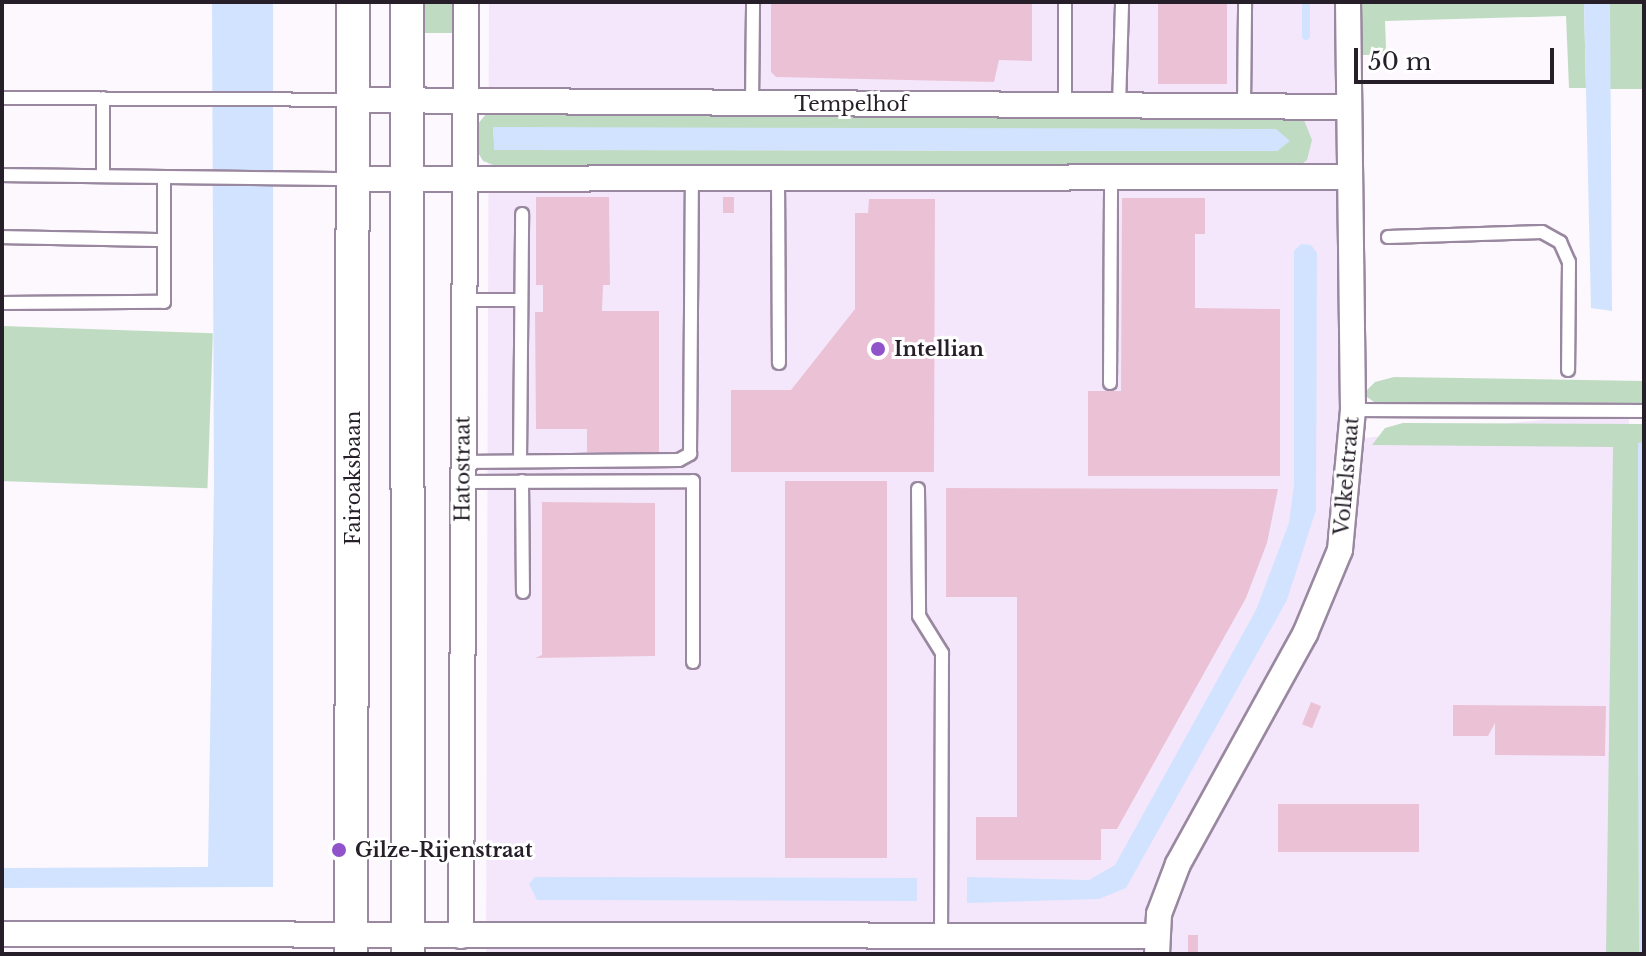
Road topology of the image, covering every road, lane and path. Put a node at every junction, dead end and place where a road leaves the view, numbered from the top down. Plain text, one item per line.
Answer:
1 (353, 2) edge
2 (407, 2) edge
3 (466, 2) edge
4 (753, 2) edge
5 (1065, 2) edge
6 (1122, 2) edge
7 (1245, 2) edge
8 (1348, 2) edge
9 (2, 98) edge
10 (103, 98) junction
11 (352, 100) junction
12 (407, 101) junction
13 (464, 101) junction
14 (752, 103) junction
15 (1065, 105) junction
16 (1119, 106) junction
17 (1244, 106) junction
18 (1349, 107) junction
19 (2, 175) edge
20 (103, 176) junction
21 (1111, 176) junction
22 (164, 177) junction
23 (778, 177) junction
24 (1348, 177) junction
25 (692, 178) junction
26 (353, 179) junction
27 (408, 179) junction
28 (463, 179) junction
29 (522, 214) dead end
30 (2, 237) edge
31 (1388, 237) dead end
32 (164, 240) junction
33 (463, 300) junction
34 (521, 300) junction
35 (2, 303) edge
36 (779, 363) dead end
37 (1568, 370) dead end
38 (1110, 383) dead end
39 (1353, 410) junction
40 (1644, 411) edge
41 (520, 461) junction
42 (463, 472) junction
43 (522, 481) junction
44 (918, 489) dead end
45 (523, 592) dead end
46 (693, 662) dead end
47 (2, 934) edge
48 (461, 936) junction
49 (941, 936) junction
50 (351, 945) edge
51 (408, 945) edge
52 (1157, 945) edge

1 - 11 main road, Fairoaksbaan
2 - 12 main road
3 - 13 street, Hatostraat
4 - 14 lane
5 - 15 lane
6 - 16 lane
7 - 17 lane
8 - 18 street, Volkelstraat
9 - 10 lane
10 - 11 lane
10 - 20 lane
11 - 12 street, Tempelhof
11 - 26 main road, Fairoaksbaan
12 - 13 street, Tempelhof
12 - 27 main road
13 - 14 street, Tempelhof
13 - 28 street, Hatostraat
14 - 15 street, Tempelhof
15 - 16 street, Tempelhof
16 - 17 street, Tempelhof
17 - 18 street, Tempelhof
18 - 24 street, Volkelstraat
19 - 20 lane
20 - 22 lane
21 - 23 street
21 - 24 street
21 - 38 lane
22 - 26 lane
22 - 32 lane
23 - 25 street
23 - 36 lane
24 - 39 street, Volkelstraat
25 - 28 street
25 - 41 lane
26 - 27 street
26 - 50 main road, Fairoaksbaan
27 - 28 street
27 - 51 main road
28 - 33 street, Hatostraat
29 - 34 lane
30 - 32 lane
31 - 37 lane
32 - 35 lane
33 - 34 lane
33 - 42 street, Hatostraat
34 - 41 lane
39 - 40 lane
39 - 52 street, Volkelstraat
41 - 42 lane
42 - 43 lane
42 - 48 street, Hatostraat
43 - 45 lane
43 - 46 lane
44 - 49 lane
47 - 50 street
48 - 49 street
48 - 51 street
49 - 52 street
50 - 51 street

